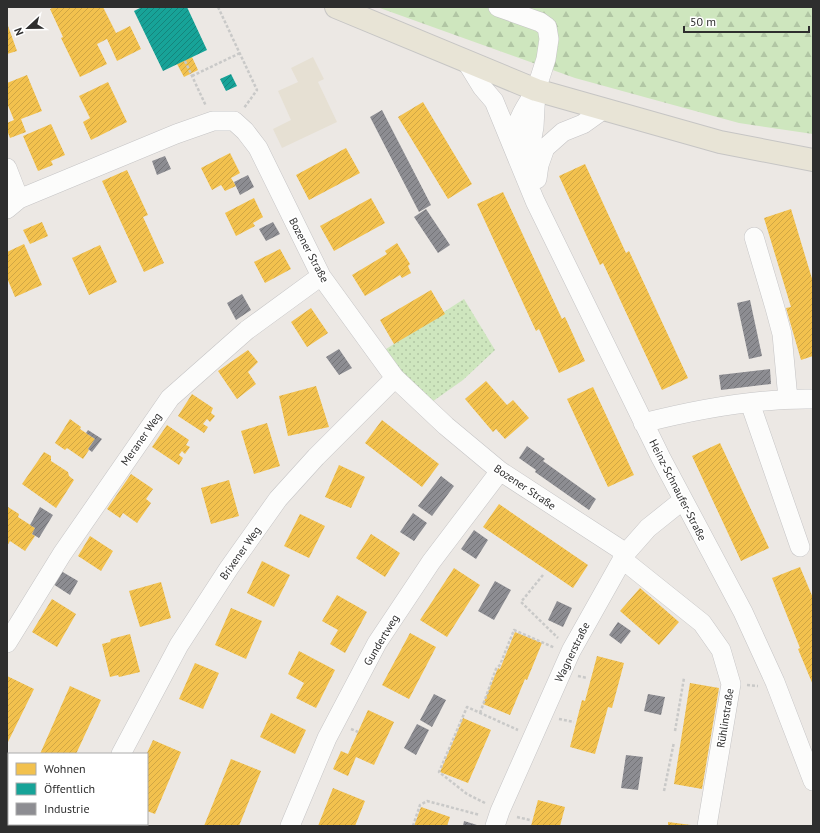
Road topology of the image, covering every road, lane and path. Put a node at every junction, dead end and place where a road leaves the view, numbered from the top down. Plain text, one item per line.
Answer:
1 (218, 7) edge
2 (336, 7) edge
3 (498, 7) edge
4 (240, 53) junction
5 (185, 61) dead end
6 (466, 61) junction
7 (192, 76) junction
8 (257, 90) dead end
9 (536, 90) junction
10 (604, 109) junction
11 (213, 121) junction
12 (514, 152) junction
13 (813, 160) edge
14 (7, 168) edge
15 (535, 201) junction
16 (13, 204) edge
17 (754, 237) dead end
18 (321, 276) junction
19 (395, 378) junction
20 (788, 399) junction
21 (813, 399) edge
22 (750, 403) junction
23 (643, 423) junction
24 (500, 471) junction
25 (682, 500) junction
26 (800, 547) dead end
27 (624, 556) junction
28 (543, 575) dead end
29 (7, 644) edge
30 (570, 653) junction
31 (684, 678) dead end
32 (480, 713) junction
33 (675, 731) dead end
34 (534, 736) junction
35 (674, 742) dead end
36 (122, 753) edge
37 (813, 781) edge
38 (664, 791) dead end
39 (497, 819) edge
40 (290, 826) edge
41 (412, 826) edge
42 (707, 826) edge

1 - 4 path
2 - 6 main road
3 - 9 street
4 - 7 path
4 - 8 path
5 - 7 path
6 - 9 main road
6 - 12 street, Heinz-Schnaufer-Straße
7 - 11 path
9 - 10 main road
9 - 12 street, Heinz-Schnaufer-Straße
9 - 15 street, Heinz-Schnaufer-Straße
10 - 13 main road
10 - 15 street
11 - 16 street, Bozener Straße
11 - 18 street, Bozener Straße
12 - 15 street, Heinz-Schnaufer-Straße
14 - 16 street
15 - 23 street, Heinz-Schnaufer-Straße
17 - 20 street
18 - 19 street, Bozener Straße
18 - 29 street, Meraner Weg
19 - 24 street, Bozener Straße
19 - 36 street, Brixener Weg
20 - 21 street
20 - 22 street
22 - 23 street
22 - 26 street
23 - 25 street, Heinz-Schnaufer-Straße
24 - 27 street, Bozener Straße
24 - 40 street, Gundertweg
25 - 27 street, Wagnerstraße
25 - 37 street, Heinz-Schnaufer-Straße
27 - 30 street, Wagnerstraße
27 - 42 street, Rühlinstraße
28 - 30 path
30 - 32 path
30 - 34 street, Wagnerstraße
31 - 33 path
32 - 34 path
32 - 39 path
34 - 39 street, Wagnerstraße
35 - 38 path
39 - 41 path

